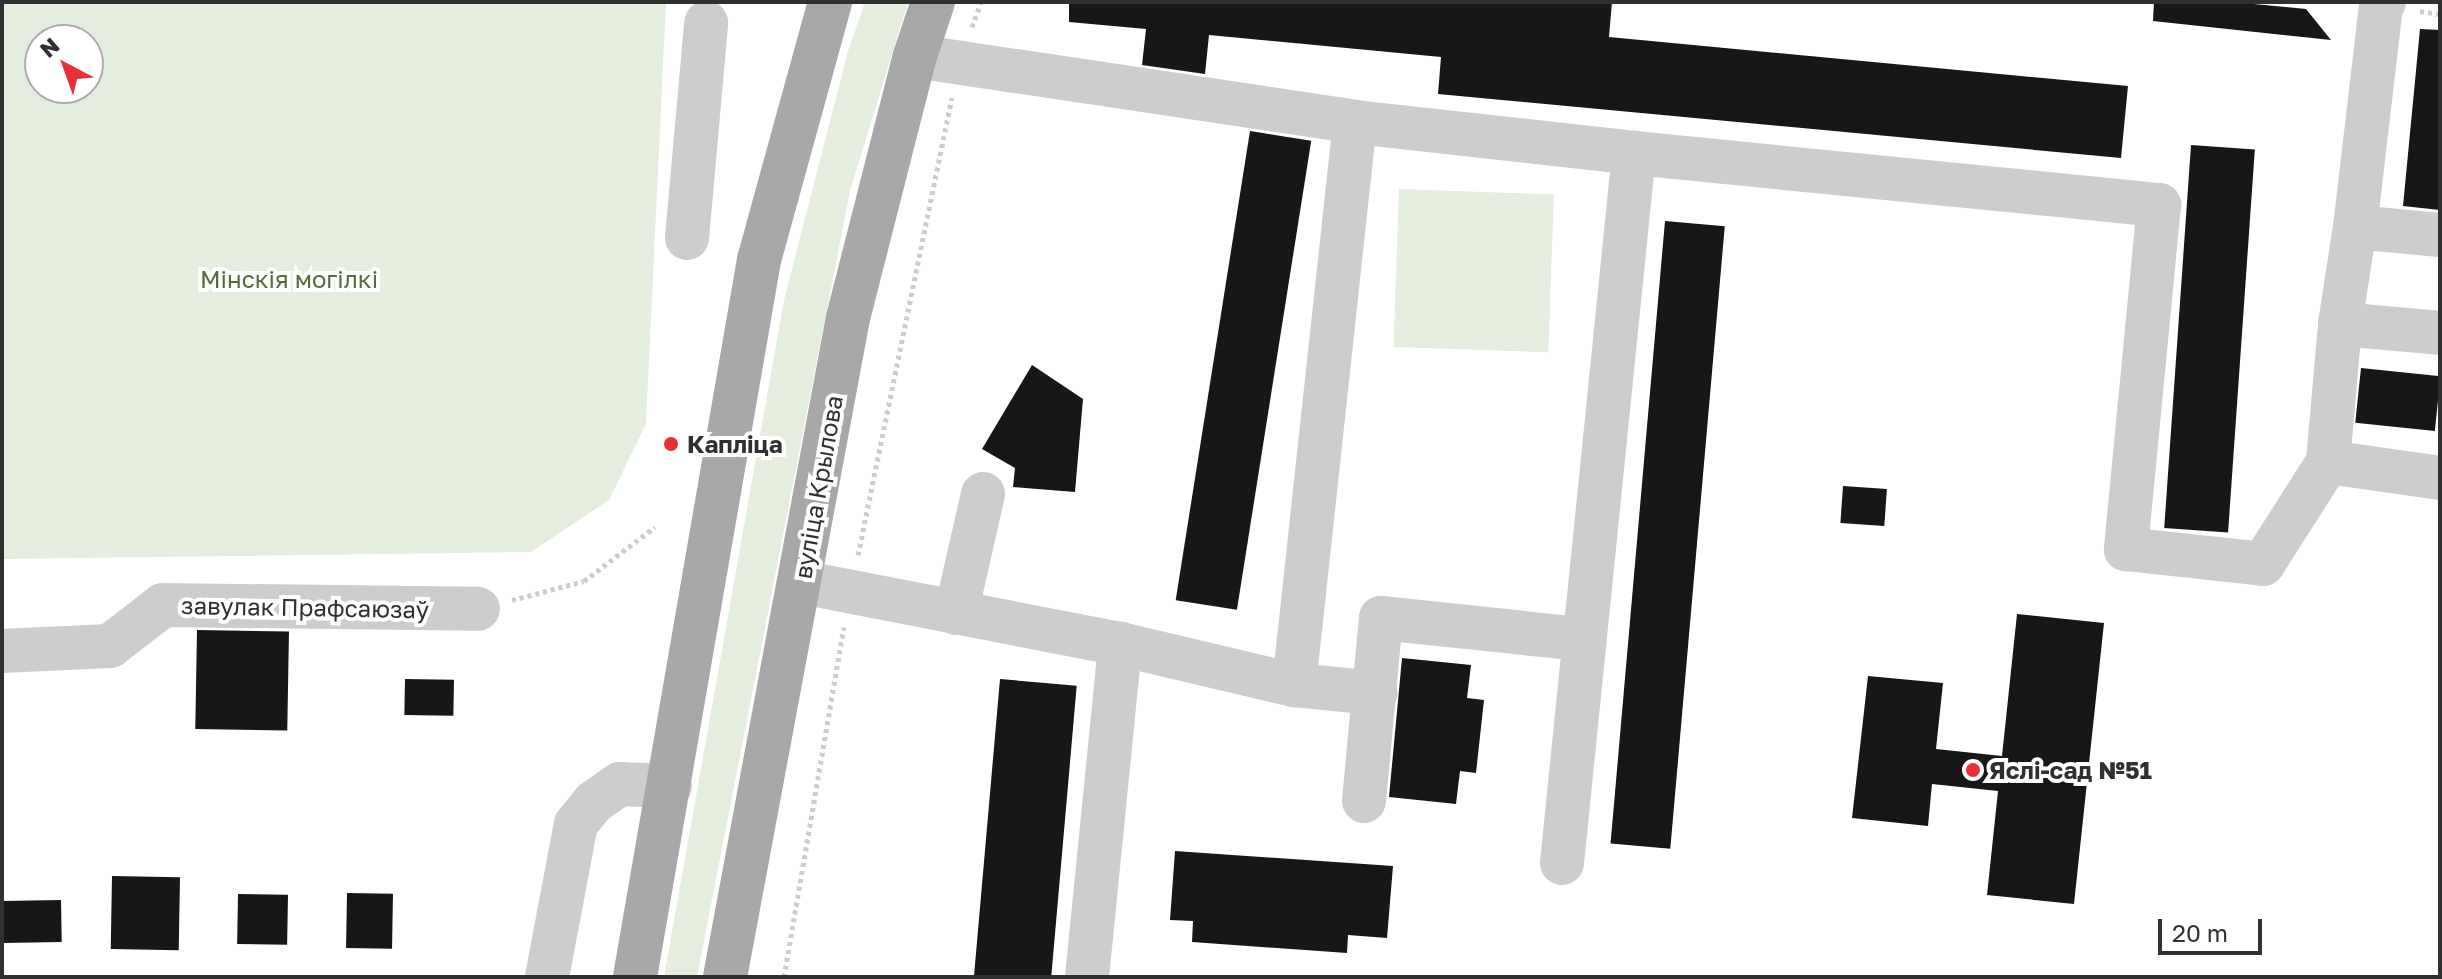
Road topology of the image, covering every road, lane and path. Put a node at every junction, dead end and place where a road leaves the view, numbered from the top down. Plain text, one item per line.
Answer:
1 (830, 2) edge
2 (933, 2) edge
3 (981, 2) edge
4 (2384, 2) edge
5 (706, 23) dead end
6 (915, 56) junction
7 (960, 62) junction
8 (1355, 122) junction
9 (1634, 153) junction
10 (2355, 227) junction
11 (2440, 235) edge
12 (687, 238) dead end
13 (2340, 324) junction
14 (2440, 333) edge
15 (2328, 462) junction
16 (2440, 478) edge
17 (983, 494) dead end
18 (655, 527) dead end
19 (801, 582) junction
20 (850, 593) junction
21 (478, 609) joint
22 (956, 613) junction
23 (1582, 639) junction
24 (1120, 644) junction
25 (2, 651) edge
26 (1294, 685) junction
27 (1376, 693) junction
28 (670, 786) junction
29 (1364, 801) dead end
30 (1562, 863) dead end
31 (547, 977) edge
32 (635, 977) edge
33 (725, 977) edge
34 (784, 977) edge
35 (1087, 977) edge

1 - 28 main road
2 - 6 main road, вуліца Крылова
3 - 7 path
4 - 10 street
5 - 12 street
6 - 7 street
6 - 19 main road, вуліца Крылова
7 - 8 street
7 - 20 path
8 - 9 street
8 - 26 street
9 - 15 street
9 - 23 street
10 - 11 street
10 - 13 street
13 - 14 street
13 - 15 street
15 - 16 street
17 - 22 street
18 - 21 path
19 - 20 street
19 - 33 main road, вуліца Крылова
20 - 22 street
20 - 34 path
21 - 25 street, завулак Прафсаюзаў
22 - 24 street
23 - 27 street
23 - 30 street
24 - 26 street
24 - 35 street
26 - 27 street
27 - 29 street
28 - 31 street
28 - 32 main road

